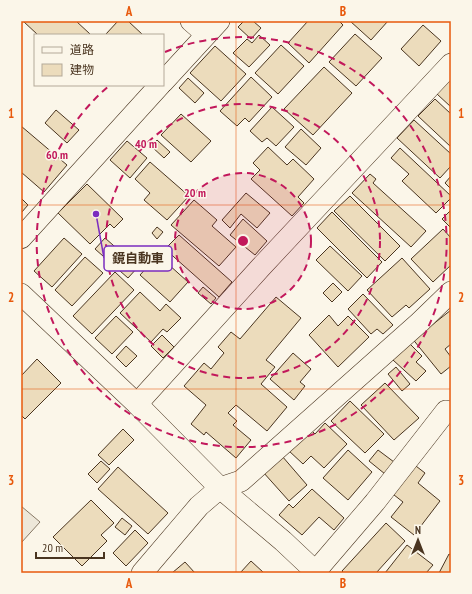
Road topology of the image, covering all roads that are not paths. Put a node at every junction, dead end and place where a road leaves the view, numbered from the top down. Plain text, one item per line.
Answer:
1 (206, 25) edge
2 (451, 64) edge
3 (164, 81) edge
4 (159, 86) edge
5 (21, 238) edge
6 (451, 292) edge
7 (21, 294) edge
8 (137, 404) junction
9 (446, 411) dead end
10 (220, 488) junction
11 (316, 572) edge
12 (142, 573) edge

1 - 3 street
2 - 8 street
4 - 5 street
6 - 10 street
7 - 8 street
8 - 10 street
9 - 11 street
10 - 11 street
10 - 12 street

